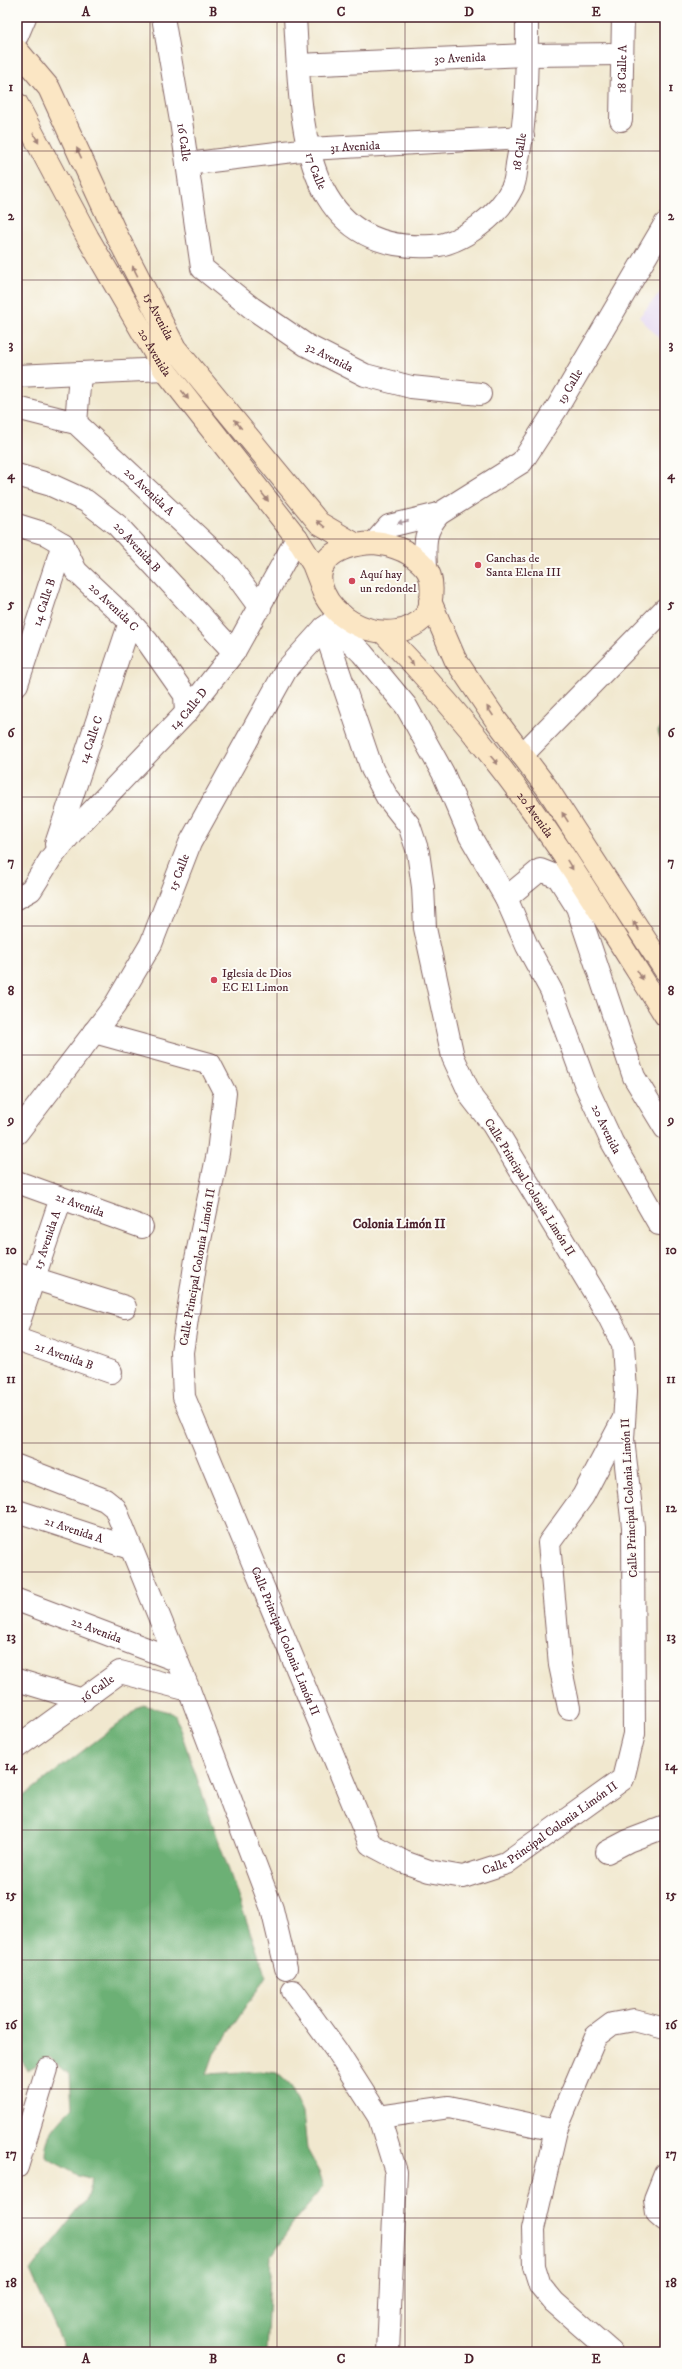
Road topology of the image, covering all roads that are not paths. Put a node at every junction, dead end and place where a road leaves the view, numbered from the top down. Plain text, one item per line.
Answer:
1 (25, 17) edge
2 (163, 17) edge
3 (295, 17) edge
4 (527, 17) edge
5 (623, 17) edge
6 (17, 36) edge
7 (17, 50) edge
8 (622, 54) junction
9 (527, 55) junction
10 (298, 65) junction
11 (17, 104) edge
12 (621, 120) dead end
13 (523, 137) junction
14 (309, 149) junction
15 (187, 164) junction
16 (665, 224) edge
17 (437, 245) joint
18 (202, 268) joint
19 (164, 368) junction
20 (80, 374) junction
21 (17, 376) edge
22 (480, 394) dead end
23 (17, 408) edge
24 (76, 422) junction
25 (17, 475) edge
26 (439, 514) junction
27 (17, 525) edge
28 (297, 538) junction
29 (364, 543) junction
30 (63, 544) junction
31 (426, 568) junction
32 (320, 582) junction
33 (430, 601) junction
34 (260, 608) junction
35 (665, 609) edge
36 (130, 622) junction
37 (332, 622) junction
38 (383, 632) junction
39 (234, 652) junction
40 (17, 684) edge
41 (186, 713) junction
42 (522, 755) junction
43 (51, 858) junction
44 (17, 898) edge
45 (506, 898) junction
46 (665, 970) edge
47 (665, 1015) edge
48 (94, 1032) junction
49 (665, 1128) edge
50 (17, 1133) edge
51 (17, 1182) edge
52 (61, 1198) junction
53 (660, 1224) dead end
54 (142, 1227) dead end
55 (26, 1275) edge
56 (125, 1308) dead end
57 (17, 1328) edge
58 (17, 1340) edge
59 (111, 1372) dead end
60 (624, 1417) junction
61 (17, 1466) edge
62 (17, 1511) edge
63 (130, 1548) junction
64 (17, 1600) edge
65 (176, 1660) junction
66 (17, 1680) edge
67 (189, 1690) junction
68 (83, 1700) junction
69 (568, 1708) dead end
70 (17, 1747) edge
71 (665, 1827) edge
72 (607, 1852) dead end
73 (286, 1968) dead end
74 (293, 1992) dead end
75 (664, 2026) edge
76 (47, 2069) dead end
77 (379, 2117) junction
78 (556, 2130) junction
79 (17, 2167) edge
80 (665, 2174) edge
81 (665, 2220) edge
82 (388, 2352) edge
83 (611, 2352) edge

1 - 6 street
2 - 15 street, 16 Calle
3 - 10 street, 17 Calle
4 - 9 street, 18 Calle
5 - 8 street, 18 Calle A
29 -> 7 main road, 15 Avenida
8 - 9 street, 30 Avenida
8 - 12 street, 18 Calle A
9 - 10 street, 30 Avenida
9 - 13 street, 18 Calle
10 - 14 street, 17 Calle
11 -> 19 main road, 20 Avenida
13 - 14 street, 31 Avenida
13 - 17 street, 18 Calle
14 - 15 street, 31 Avenida
14 - 17 street, 17 Calle
15 - 18 street, 16 Calle
16 - 26 street, 19 Calle
18 - 22 street, 32 Avenida
19 - 20 street
19 -> 28 main road, 20 Avenida
20 - 21 street
20 - 24 street
23 - 24 street, 20 Avenida A
24 - 34 street, 20 Avenida A
25 - 39 street, 20 Avenida B
26 -> 29 street, 19 Calle
26 - 31 street, 19 Calle
27 - 30 street
28 - 32 main road, 20 Avenida
28 - 34 street, 14 Calle D
29 - 31 main road
29 - 32 main road
30 - 36 street, 20 Avenida C
30 - 40 street, 14 Calle B
31 - 33 main road
32 - 37 main road
33 - 38 main road
42 -> 33 main road, 20 Avenida
34 - 39 street, 14 Calle D
35 - 42 street
36 - 41 street, 20 Avenida C
36 - 43 street, 14 Calle C
37 - 38 main road
37 - 45 street, 20 Avenida
37 - 48 street, 15 Calle
37 - 60 street, Calle Principal Colonia Limón II
38 -> 47 main road, 20 Avenida
39 - 41 street, 14 Calle D
41 - 43 street, 14 Calle D
46 -> 42 main road, 20 Avenida
43 - 44 street
45 - 49 street
45 - 53 street, 20 Avenida
48 - 50 street, 15 Calle
48 - 60 street, Calle Principal Colonia Limón II
51 - 52 street, 21 Avenida
52 - 54 street, 21 Avenida
52 - 55 street, 15 Avenida A
55 - 56 street
55 - 57 street, 15 Avenida A
58 - 59 street, 21 Avenida B
60 - 69 street
61 - 63 street
62 - 63 street, 21 Avenida A
63 - 65 street
64 - 65 street, 22 Avenida
65 - 67 street
66 - 68 street
67 - 68 street, 16 Calle
67 - 73 street
68 - 70 street, 16 Calle
71 - 72 street
74 - 77 street
75 - 78 street
76 - 79 street
77 - 78 street
77 - 82 street
78 - 83 street
80 - 81 street

